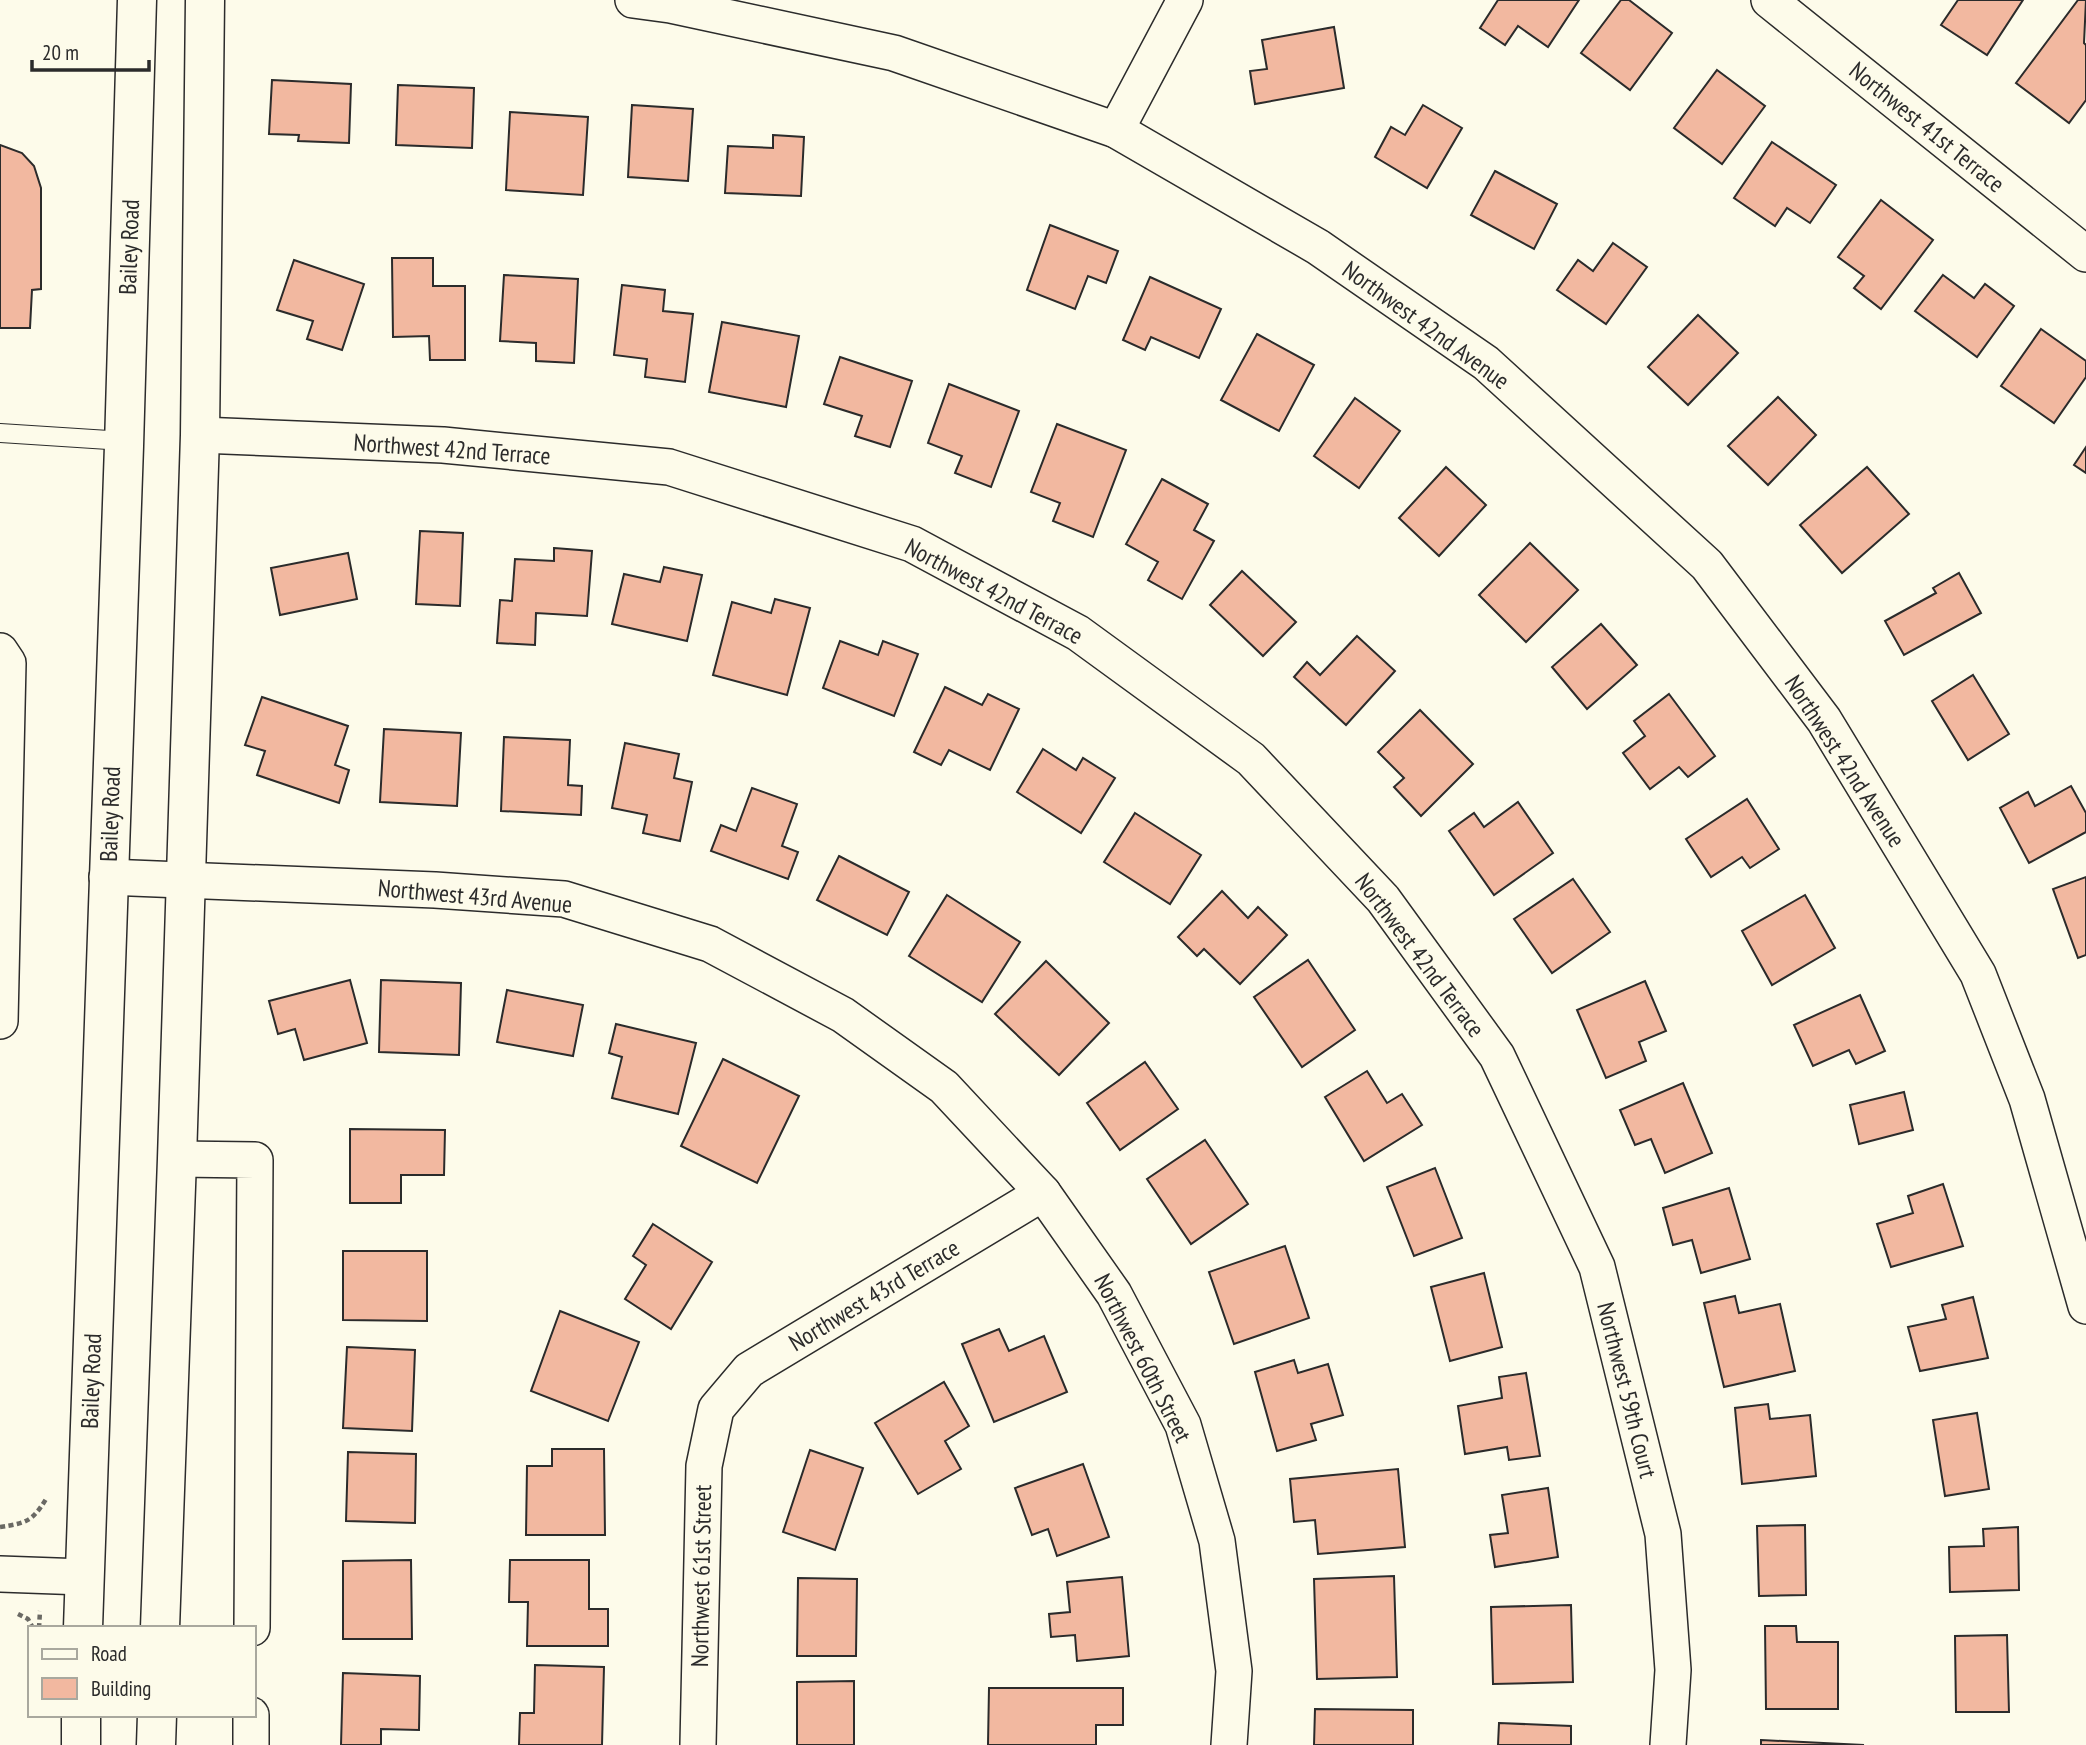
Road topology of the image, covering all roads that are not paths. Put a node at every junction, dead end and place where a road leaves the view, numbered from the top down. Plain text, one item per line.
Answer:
1 (137, 0) edge
2 (205, 0) edge
3 (633, 0) edge
4 (1185, 0) edge
5 (1769, 0) edge
6 (1116, 130) junction
7 (2086, 254) edge
8 (0, 433) edge
9 (200, 435) junction
10 (124, 440) junction
11 (0, 651) edge
12 (107, 877) junction
13 (185, 880) junction
14 (0, 1021) edge
15 (1497, 1056) joint
16 (177, 1159) junction
17 (1043, 1193) junction
18 (2086, 1306) edge
19 (716, 1409) joint
20 (0, 1574) edge
21 (84, 1577) junction
22 (83, 1626) edge
23 (160, 1626) edge
24 (251, 1626) edge
25 (81, 1717) edge
26 (157, 1717) edge
27 (251, 1717) edge
28 (81, 1745) edge
29 (156, 1745) edge
30 (251, 1745) edge
31 (698, 1745) edge
32 (1229, 1745) edge
33 (1668, 1745) edge

1 - 10 street, Bailey Road
2 - 9 street
3 - 6 street, Northwest 42nd Avenue
4 - 6 street
5 - 7 street, Northwest 41st Terrace
6 - 18 street, Northwest 42nd Avenue
8 - 10 lane
9 - 13 street
9 - 15 street, Northwest 42nd Terrace
10 - 12 street, Bailey Road
11 - 14 street
12 - 13 street, Northwest 43rd Avenue
12 - 21 street, Bailey Road
13 - 16 street
13 - 17 street, Northwest 43rd Avenue
15 - 33 street, Northwest 59th Court
16 - 23 street
16 - 24 street
17 - 19 street, Northwest 43rd Terrace
17 - 32 street, Northwest 60th Street
19 - 31 street, Northwest 61st Street
20 - 21 street
21 - 22 street, Bailey Road
25 - 28 street
26 - 29 street
27 - 30 street

